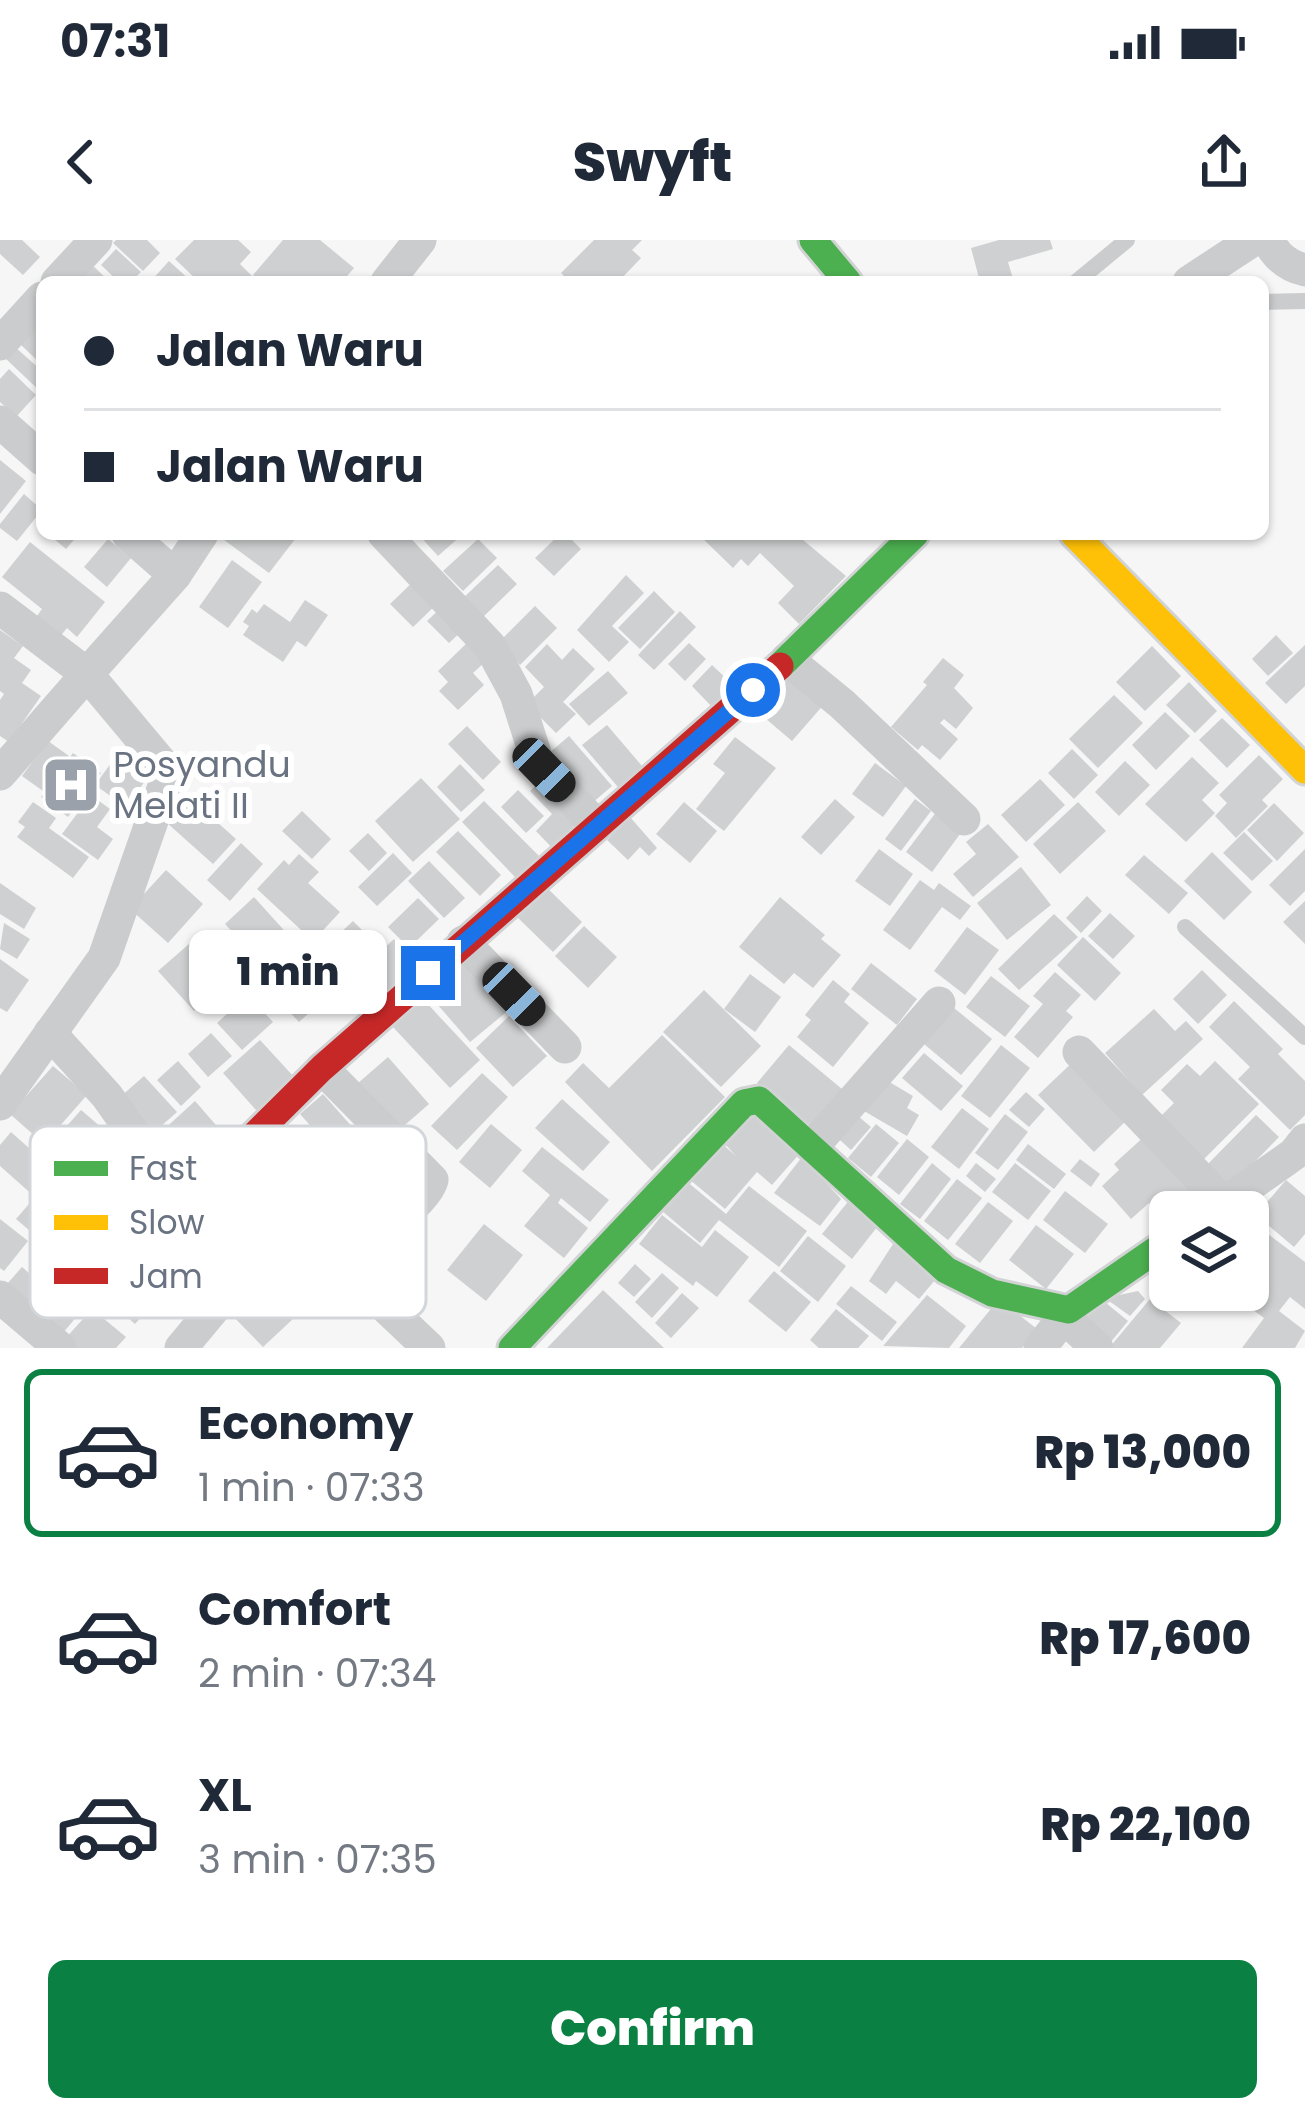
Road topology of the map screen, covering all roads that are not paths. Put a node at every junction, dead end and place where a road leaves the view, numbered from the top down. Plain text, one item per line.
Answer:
1 (96, 240) edge
2 (420, 240) edge
3 (813, 240) edge
4 (1127, 240) edge
5 (1199, 240) edge
6 (1253, 240) edge
7 (1268, 240) edge
8 (1305, 270) edge
9 (63, 276) edge
10 (392, 276) edge
11 (843, 276) edge
12 (1083, 276) edge
13 (1182, 276) edge
14 (1198, 276) edge
15 (1305, 301) edge
16 (1269, 302) edge
17 (36, 305) edge
18 (0, 344) edge
19 (0, 422) edge
20 (36, 454) edge
21 (135, 540) edge
22 (198, 540) edge
23 (390, 540) edge
24 (909, 540) edge
25 (1080, 540) edge
26 (175, 574) junction
27 (0, 608) edge
28 (787, 659) junction
29 (87, 674) junction
30 (1305, 770) edge
31 (0, 774) edge
32 (964, 819) dead end
33 (596, 824) junction
34 (1185, 927) dead end
35 (464, 942) junction
36 (939, 1004) dead end
37 (50, 1033) junction
38 (1305, 1037) edge
39 (565, 1047) dead end
40 (1079, 1052) dead end
41 (322, 1067) junction
42 (0, 1104) edge
43 (128, 1126) edge
44 (263, 1126) edge
45 (380, 1126) edge
46 (813, 1146) junction
47 (1301, 1153) edge
48 (1204, 1191) edge
49 (1244, 1191) edge
50 (1149, 1255) edge
51 (0, 1297) edge
52 (1066, 1313) junction
53 (211, 1318) edge
54 (398, 1318) edge
55 (60, 1348) edge
56 (181, 1348) edge
57 (429, 1348) edge
58 (512, 1348) edge
59 (1040, 1348) edge
60 (1097, 1348) edge

1 - 9 street
2 - 10 street
3 - 11 street
4 - 12 lane
5 - 13 street
6 - 14 street
7 - 8 street
15 - 16 lane
17 - 18 street
19 - 20 street
21 - 26 street
22 - 26 street
23 - 33 street
24 - 28 street
25 - 30 street
26 - 29 street
27 - 29 street
28 - 32 street
28 - 33 street
29 - 31 street
29 - 37 street
33 - 35 street
34 - 38 lane
35 - 39 street
35 - 41 street
36 - 46 street
37 - 42 street
37 - 43 street
40 - 48 street
41 - 44 street
41 - 45 street
46 - 52 street
46 - 58 street
47 - 49 street
50 - 52 street
51 - 55 street
52 - 59 street
52 - 60 street
53 - 56 street
54 - 57 street

